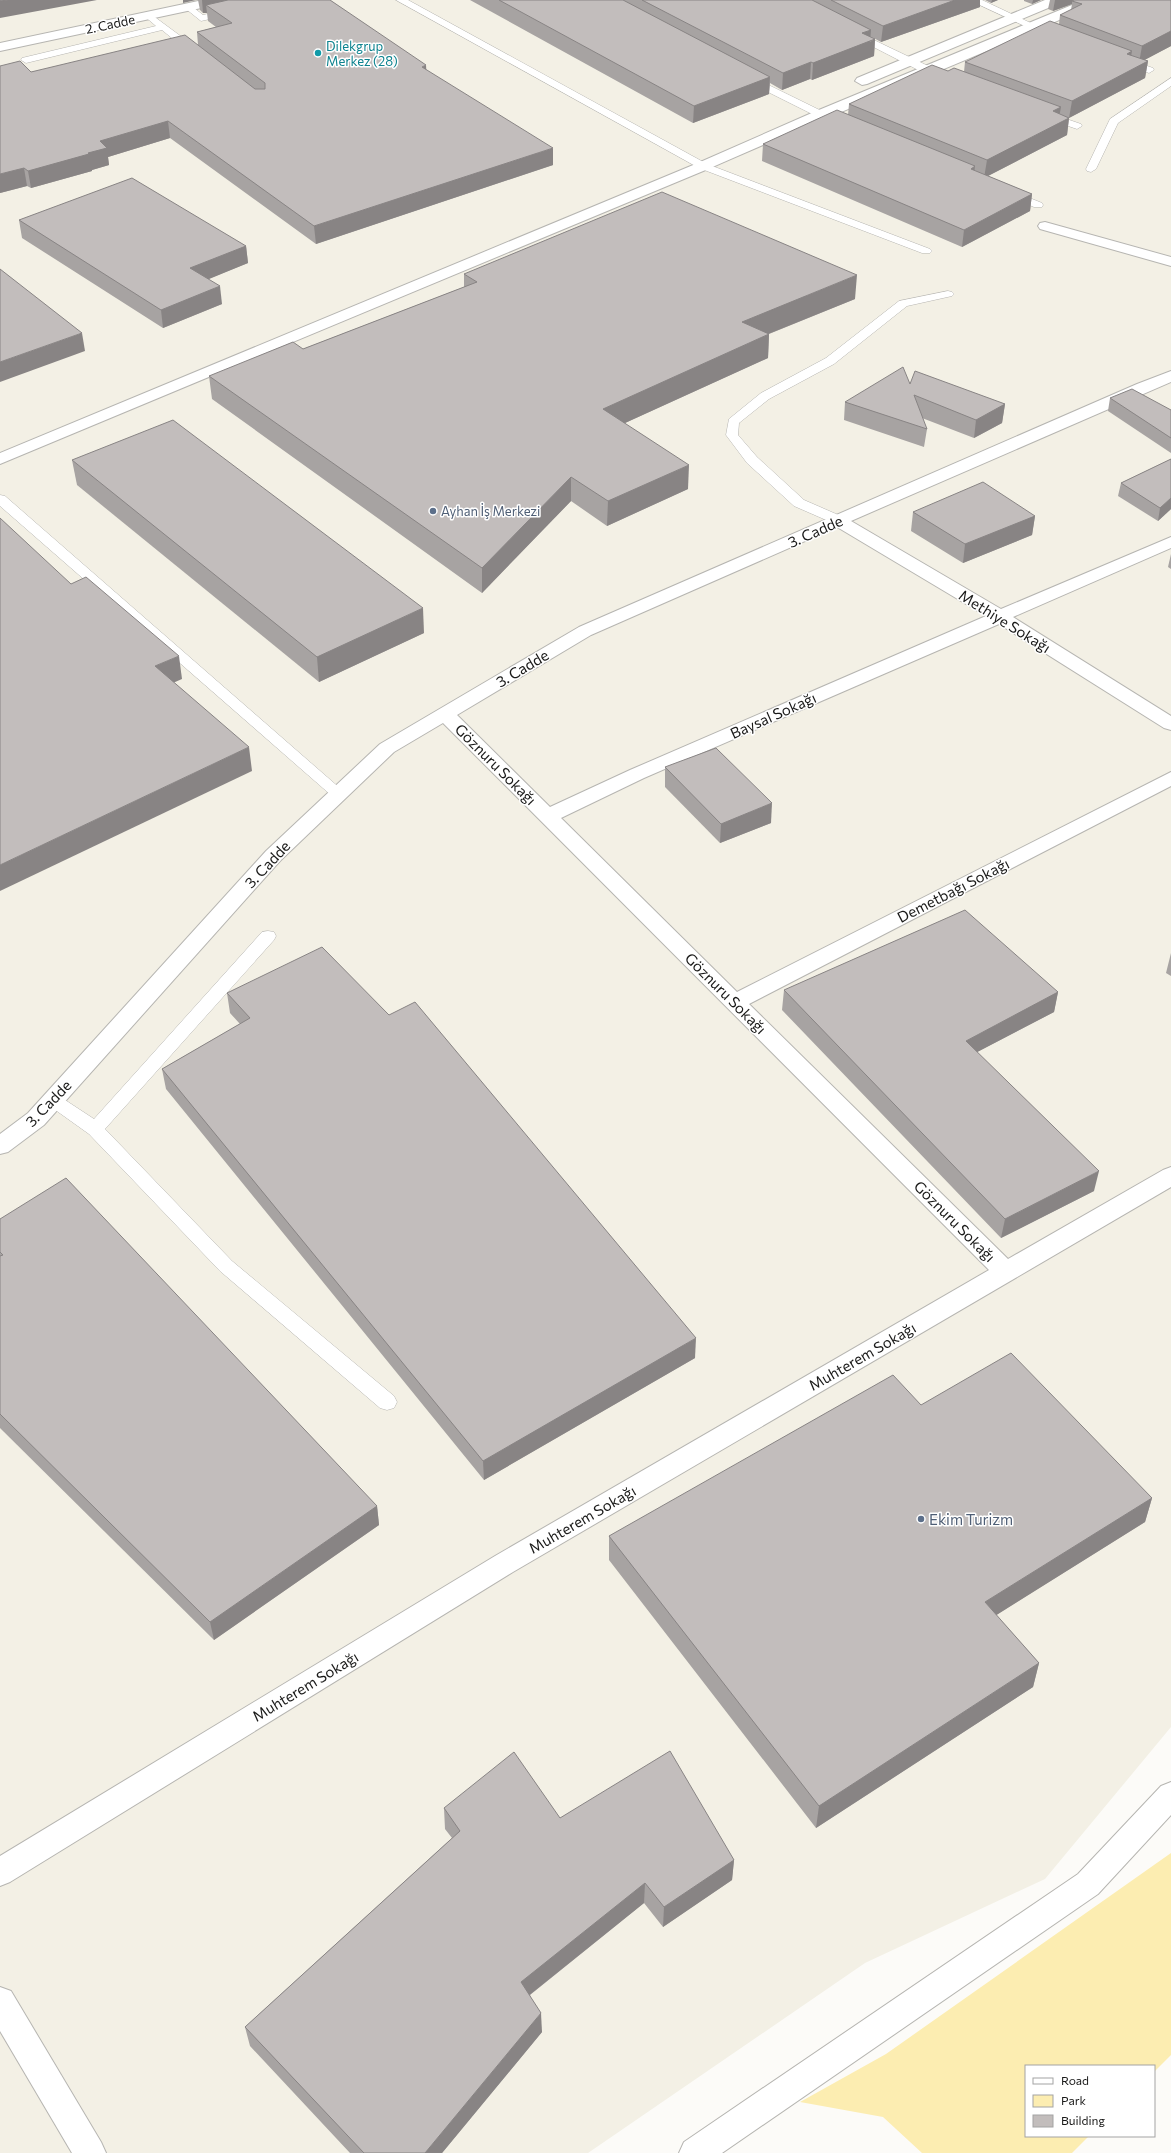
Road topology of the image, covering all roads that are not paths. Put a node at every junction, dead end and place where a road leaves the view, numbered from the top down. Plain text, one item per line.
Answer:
1 (220, 0) edge
2 (401, 0) edge
3 (974, 0) edge
4 (1056, 0) edge
5 (1094, 0) edge
6 (189, 7) junction
7 (237, 10) edge
8 (148, 15) junction
9 (1013, 19) junction
10 (164, 27) junction
11 (1033, 28) junction
12 (848, 31) edge
13 (1055, 35) edge
14 (0, 47) edge
15 (201, 56) edge
16 (1113, 56) edge
17 (26, 60) dead end
18 (910, 62) junction
19 (1149, 70) dead end
20 (928, 71) junction
21 (738, 73) edge
22 (950, 79) edge
23 (1171, 81) edge
24 (852, 85) dead end
25 (816, 100) dead end
26 (801, 106) junction
27 (787, 113) dead end
28 (1040, 113) edge
29 (819, 115) junction
30 (841, 124) edge
31 (1077, 126) dead end
32 (689, 158) junction
33 (703, 159) junction
34 (1091, 169) dead end
35 (1001, 190) edge
36 (1038, 205) dead end
37 (1046, 226) dead end
38 (926, 251) dead end
39 (1171, 262) edge
40 (372, 288) dead end
41 (948, 294) dead end
42 (1171, 376) edge
43 (122, 392) dead end
44 (0, 444) edge
45 (0, 459) edge
46 (0, 499) edge
47 (838, 520) junction
48 (1171, 542) edge
49 (998, 616) junction
50 (445, 714) junction
51 (1171, 724) edge
52 (1171, 778) edge
53 (337, 793) junction
54 (548, 816) junction
55 (268, 936) dead end
56 (736, 1002) junction
57 (53, 1100) junction
58 (95, 1128) junction
59 (0, 1146) edge
60 (1171, 1176) edge
61 (1006, 1272) junction
62 (387, 1402) dead end
63 (1171, 1795) edge
64 (0, 1872) edge
65 (0, 2002) edge
66 (90, 2153) edge
67 (695, 2153) edge

1 - 6 street, 2. Cadde
2 - 32 lane
3 - 9 lane
4 - 9 street
5 - 11 street
6 - 7 lane
6 - 8 street, 2. Cadde
8 - 10 lane
8 - 14 street, 2. Cadde
9 - 11 lane
9 - 18 street
10 - 15 lane
10 - 17 lane
11 - 13 lane
11 - 20 street
12 - 18 lane
16 - 19 lane
18 - 20 lane
18 - 24 street
20 - 22 lane
20 - 29 street
21 - 26 lane
23 - 34 lane
25 - 26 street
26 - 27 street
26 - 29 lane
28 - 31 lane
29 - 30 lane
29 - 33 street
32 - 33 street
32 - 40 street
33 - 38 lane
33 - 45 street
35 - 36 lane
37 - 39 street
41 - 47 lane
42 - 47 street, 3. Cadde
43 - 44 street
46 - 53 lane
47 - 49 street, Methiye Sokağı
47 - 50 street, 3. Cadde
48 - 49 street, Baysal Sokağı
49 - 51 street, Methiye Sokağı
49 - 54 street, Baysal Sokağı
50 - 53 street, 3. Cadde
50 - 54 street, Göznuru Sokağı
52 - 56 street, Demetbağı Sokağı
53 - 57 street, 3. Cadde
54 - 56 street, Göznuru Sokağı
55 - 58 lane
56 - 61 street, Göznuru Sokağı
57 - 58 lane
57 - 59 street, 3. Cadde
58 - 62 lane
60 - 61 street, Muhterem Sokağı
61 - 64 street, Muhterem Sokağı
63 - 67 street
65 - 66 street

